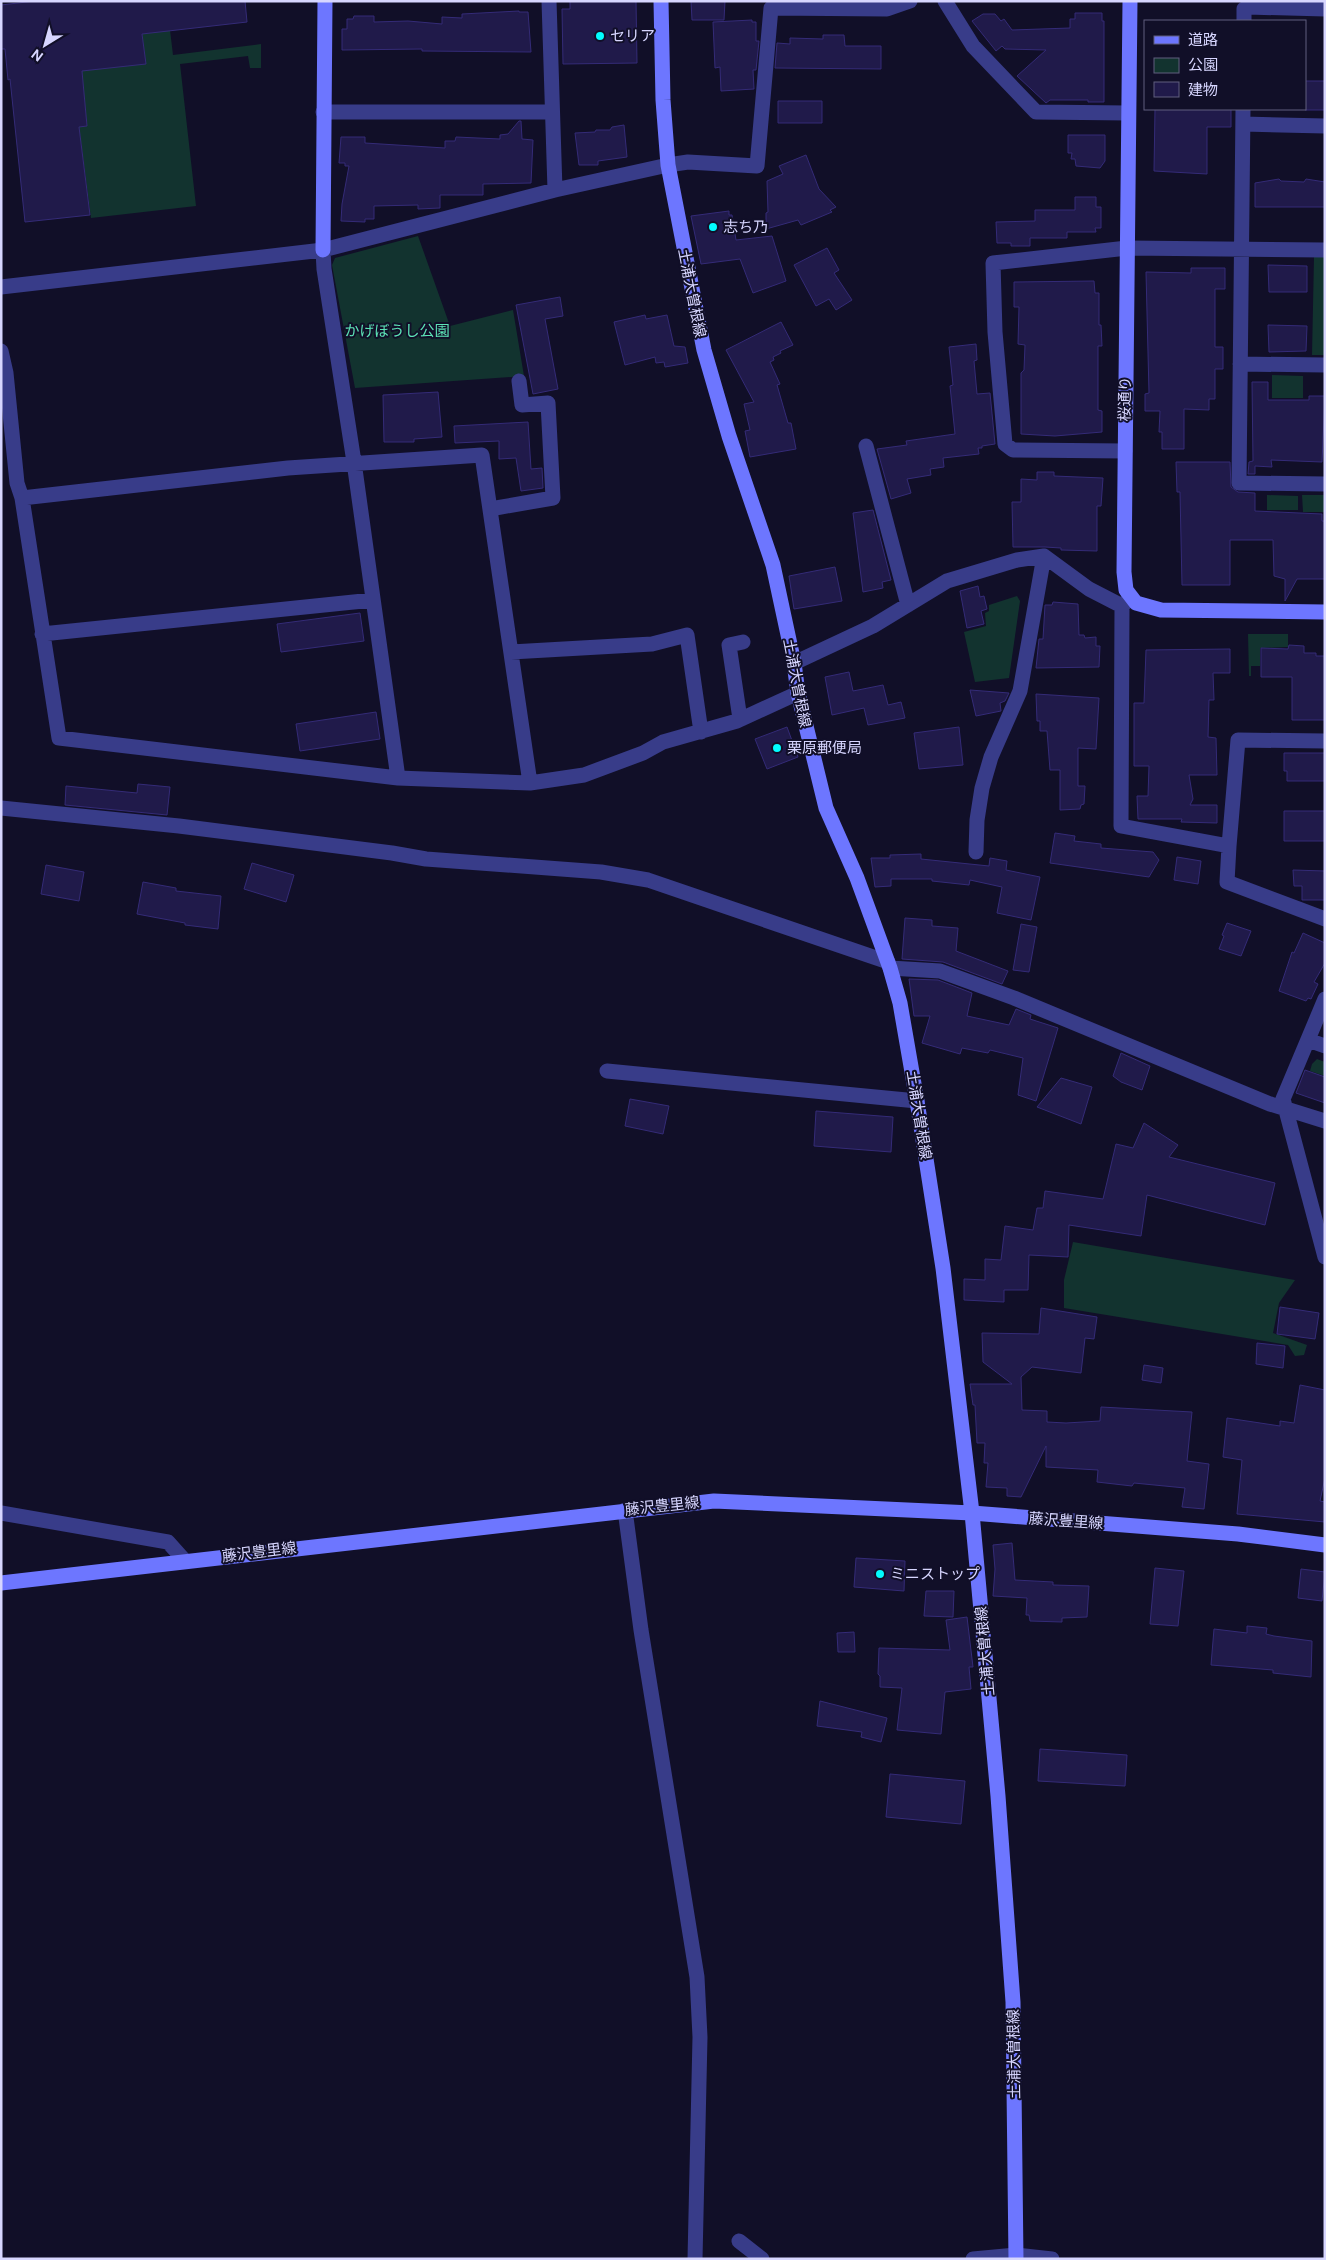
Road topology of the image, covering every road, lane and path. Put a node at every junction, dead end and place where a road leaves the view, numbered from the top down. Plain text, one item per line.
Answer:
1 (326, 1) edge
2 (549, 1) edge
3 (661, 1) edge
4 (910, 1) edge
5 (945, 1) edge
6 (1130, 1) edge
7 (1325, 9) edge
8 (1244, 20) edge
9 (1243, 110) edge
10 (323, 112) junction
11 (551, 112) junction
12 (1128, 113) junction
13 (1243, 124) junction
14 (1325, 126) edge
15 (668, 165) junction
16 (555, 190) junction
17 (1127, 248) junction
18 (1242, 249) junction
19 (323, 250) junction
20 (1325, 250) edge
21 (1, 287) edge
22 (1, 351) edge
23 (1240, 364) junction
24 (1325, 365) edge
25 (519, 381) dead end
26 (866, 446) dead end
27 (1125, 451) junction
28 (354, 462) junction
29 (1325, 484) edge
30 (22, 498) junction
31 (490, 509) junction
32 (1044, 556) junction
33 (373, 600) junction
34 (1126, 602) junction
35 (908, 605) junction
36 (1325, 612) edge
37 (42, 634) junction
38 (743, 642) dead end
39 (511, 652) junction
40 (794, 663) junction
41 (798, 693) junction
42 (740, 719) junction
43 (701, 732) junction
44 (1325, 741) edge
45 (398, 778) junction
46 (530, 783) junction
47 (1, 808) edge
48 (1229, 846) junction
49 (976, 852) dead end
50 (1325, 919) edge
51 (889, 965) junction
52 (1325, 999) edge
53 (1308, 1040) junction
54 (1325, 1046) edge
55 (607, 1071) dead end
56 (917, 1101) junction
57 (1284, 1108) junction
58 (1325, 1121) edge
59 (1325, 1256) edge
60 (625, 1510) junction
61 (1, 1513) edge
62 (972, 1513) junction
63 (1325, 1545) edge
64 (185, 1561) junction
65 (1, 1583) edge
66 (740, 2241) dead end
67 (1016, 2257) edge
68 (695, 2259) edge
69 (762, 2259) edge
70 (973, 2259) edge
71 (1052, 2259) edge

1 - 10 main road
2 - 11 street
3 - 15 main road, 土浦大曽根線
4 - 15 street
5 - 12 street
6 - 12 main road, 桜通り
7 - 8 street
9 - 13 street
10 - 11 street
10 - 19 main road
11 - 16 street
12 - 17 main road, 桜通り
13 - 14 street
13 - 18 street
15 - 16 street
15 - 40 main road, 土浦大曽根線
16 - 19 street
17 - 18 street
17 - 27 main road, 桜通り
17 - 27 street
18 - 20 street
18 - 23 street
19 - 21 street
19 - 28 street
22 - 30 street
23 - 24 street
23 - 29 street
25 - 31 street
26 - 35 street
27 - 34 main road, 桜通り
28 - 30 street
28 - 31 street
28 - 33 street
30 - 37 street
31 - 39 street
32 - 34 street
32 - 35 street
32 - 49 street
33 - 37 street
33 - 45 street
34 - 36 main road
34 - 48 street
35 - 40 street
37 - 45 street
38 - 42 street
39 - 43 street
39 - 46 street
40 - 41 main road, 土浦大曽根線
41 - 42 street
41 - 51 main road, 土浦大曽根線
42 - 43 street
43 - 46 street
44 - 48 street
45 - 46 street
47 - 51 street
48 - 50 street
51 - 56 main road, 土浦大曽根線
51 - 57 street
52 - 53 street
53 - 54 street
53 - 57 street
55 - 56 street
56 - 62 main road, 土浦大曽根線
57 - 58 street
57 - 59 street
60 - 62 main road, 藤沢豊里線
60 - 64 main road, 藤沢豊里線
60 - 68 street
61 - 64 street
62 - 63 main road, 藤沢豊里線
62 - 67 main road, 土浦大曽根線
64 - 65 main road, 藤沢豊里線
66 - 69 street
67 - 70 street
67 - 71 street

